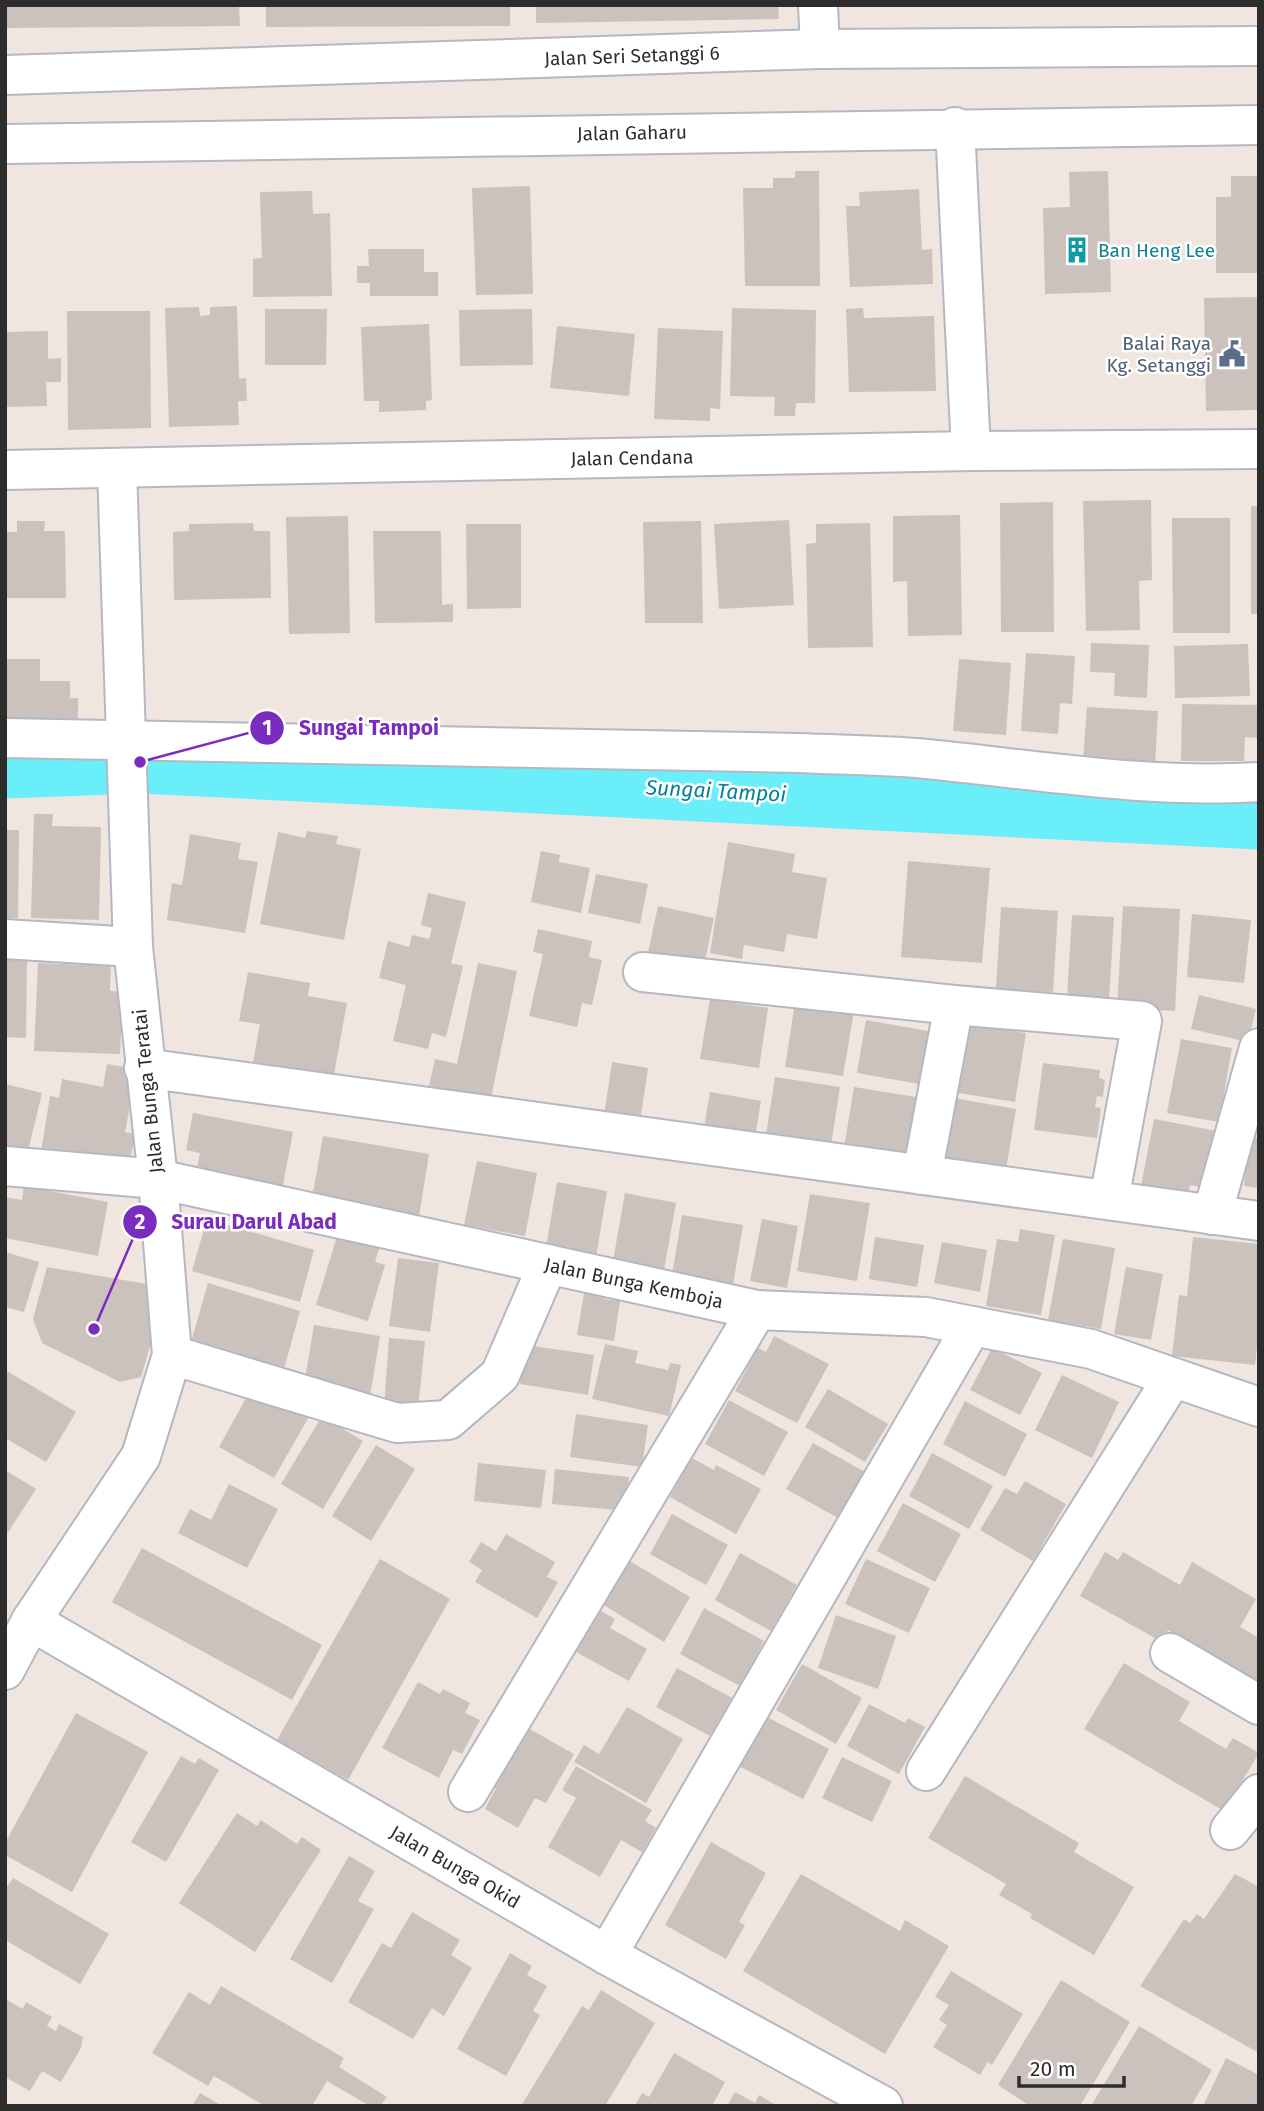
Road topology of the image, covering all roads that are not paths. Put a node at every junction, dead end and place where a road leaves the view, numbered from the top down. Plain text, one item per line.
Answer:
1 (818, 5) edge
2 (1259, 46) edge
3 (820, 49) junction
4 (5, 75) edge
5 (1259, 125) edge
6 (955, 127) junction
7 (5, 144) edge
8 (1259, 449) edge
9 (971, 451) junction
10 (117, 468) junction
11 (5, 470) edge
12 (5, 738) edge
13 (127, 739) junction
14 (1259, 782) edge
15 (5, 939) edge
16 (133, 947) junction
17 (643, 972) dead end
18 (954, 1005) junction
19 (1259, 1048) edge
20 (144, 1068) junction
21 (5, 1166) edge
22 (922, 1175) junction
23 (158, 1180) junction
24 (1109, 1200) junction
25 (1212, 1215) junction
26 (1259, 1221) edge
27 (548, 1264) junction
28 (757, 1310) junction
29 (972, 1326) junction
30 (172, 1355) junction
31 (1172, 1379) junction
32 (1259, 1407) edge
33 (31, 1621) junction
34 (1170, 1653) dead end
35 (5, 1670) edge
36 (1259, 1705) edge
37 (926, 1771) dead end
38 (468, 1792) dead end
39 (1259, 1794) edge
40 (1230, 1830) dead end
41 (607, 1955) junction
42 (883, 2106) edge

1 - 3 street
2 - 3 street, Jalan Seri Setanggi 6
3 - 4 street, Jalan Seri Setanggi 6
5 - 6 street, Jalan Gaharu
6 - 7 street, Jalan Gaharu
6 - 9 street
8 - 9 street, Jalan Cendana
9 - 10 street, Jalan Cendana
10 - 11 street, Jalan Cendana
10 - 13 street, Jalan Bunga Teratai
12 - 13 street
13 - 14 street
13 - 16 street, Jalan Bunga Teratai
15 - 16 street
16 - 20 street, Jalan Bunga Teratai
17 - 18 street
18 - 22 street
18 - 24 street
19 - 25 street
20 - 22 street
20 - 23 street, Jalan Bunga Teratai
21 - 23 street, Jalan Bunga Kemboja
22 - 24 street
23 - 27 street, Jalan Bunga Kemboja
23 - 30 street, Jalan Bunga Teratai
24 - 25 street
25 - 26 street
27 - 28 street, Jalan Bunga Kemboja
27 - 30 street
28 - 29 street, Jalan Bunga Kemboja
28 - 38 street
29 - 31 street, Jalan Bunga Kemboja
29 - 41 street
30 - 33 street, Jalan Bunga Teratai
31 - 32 street, Jalan Bunga Kemboja
31 - 37 street
33 - 35 street, Jalan Bunga Teratai
33 - 41 street, Jalan Bunga Okid
34 - 36 street
39 - 40 street
41 - 42 street, Jalan Bunga Okid

